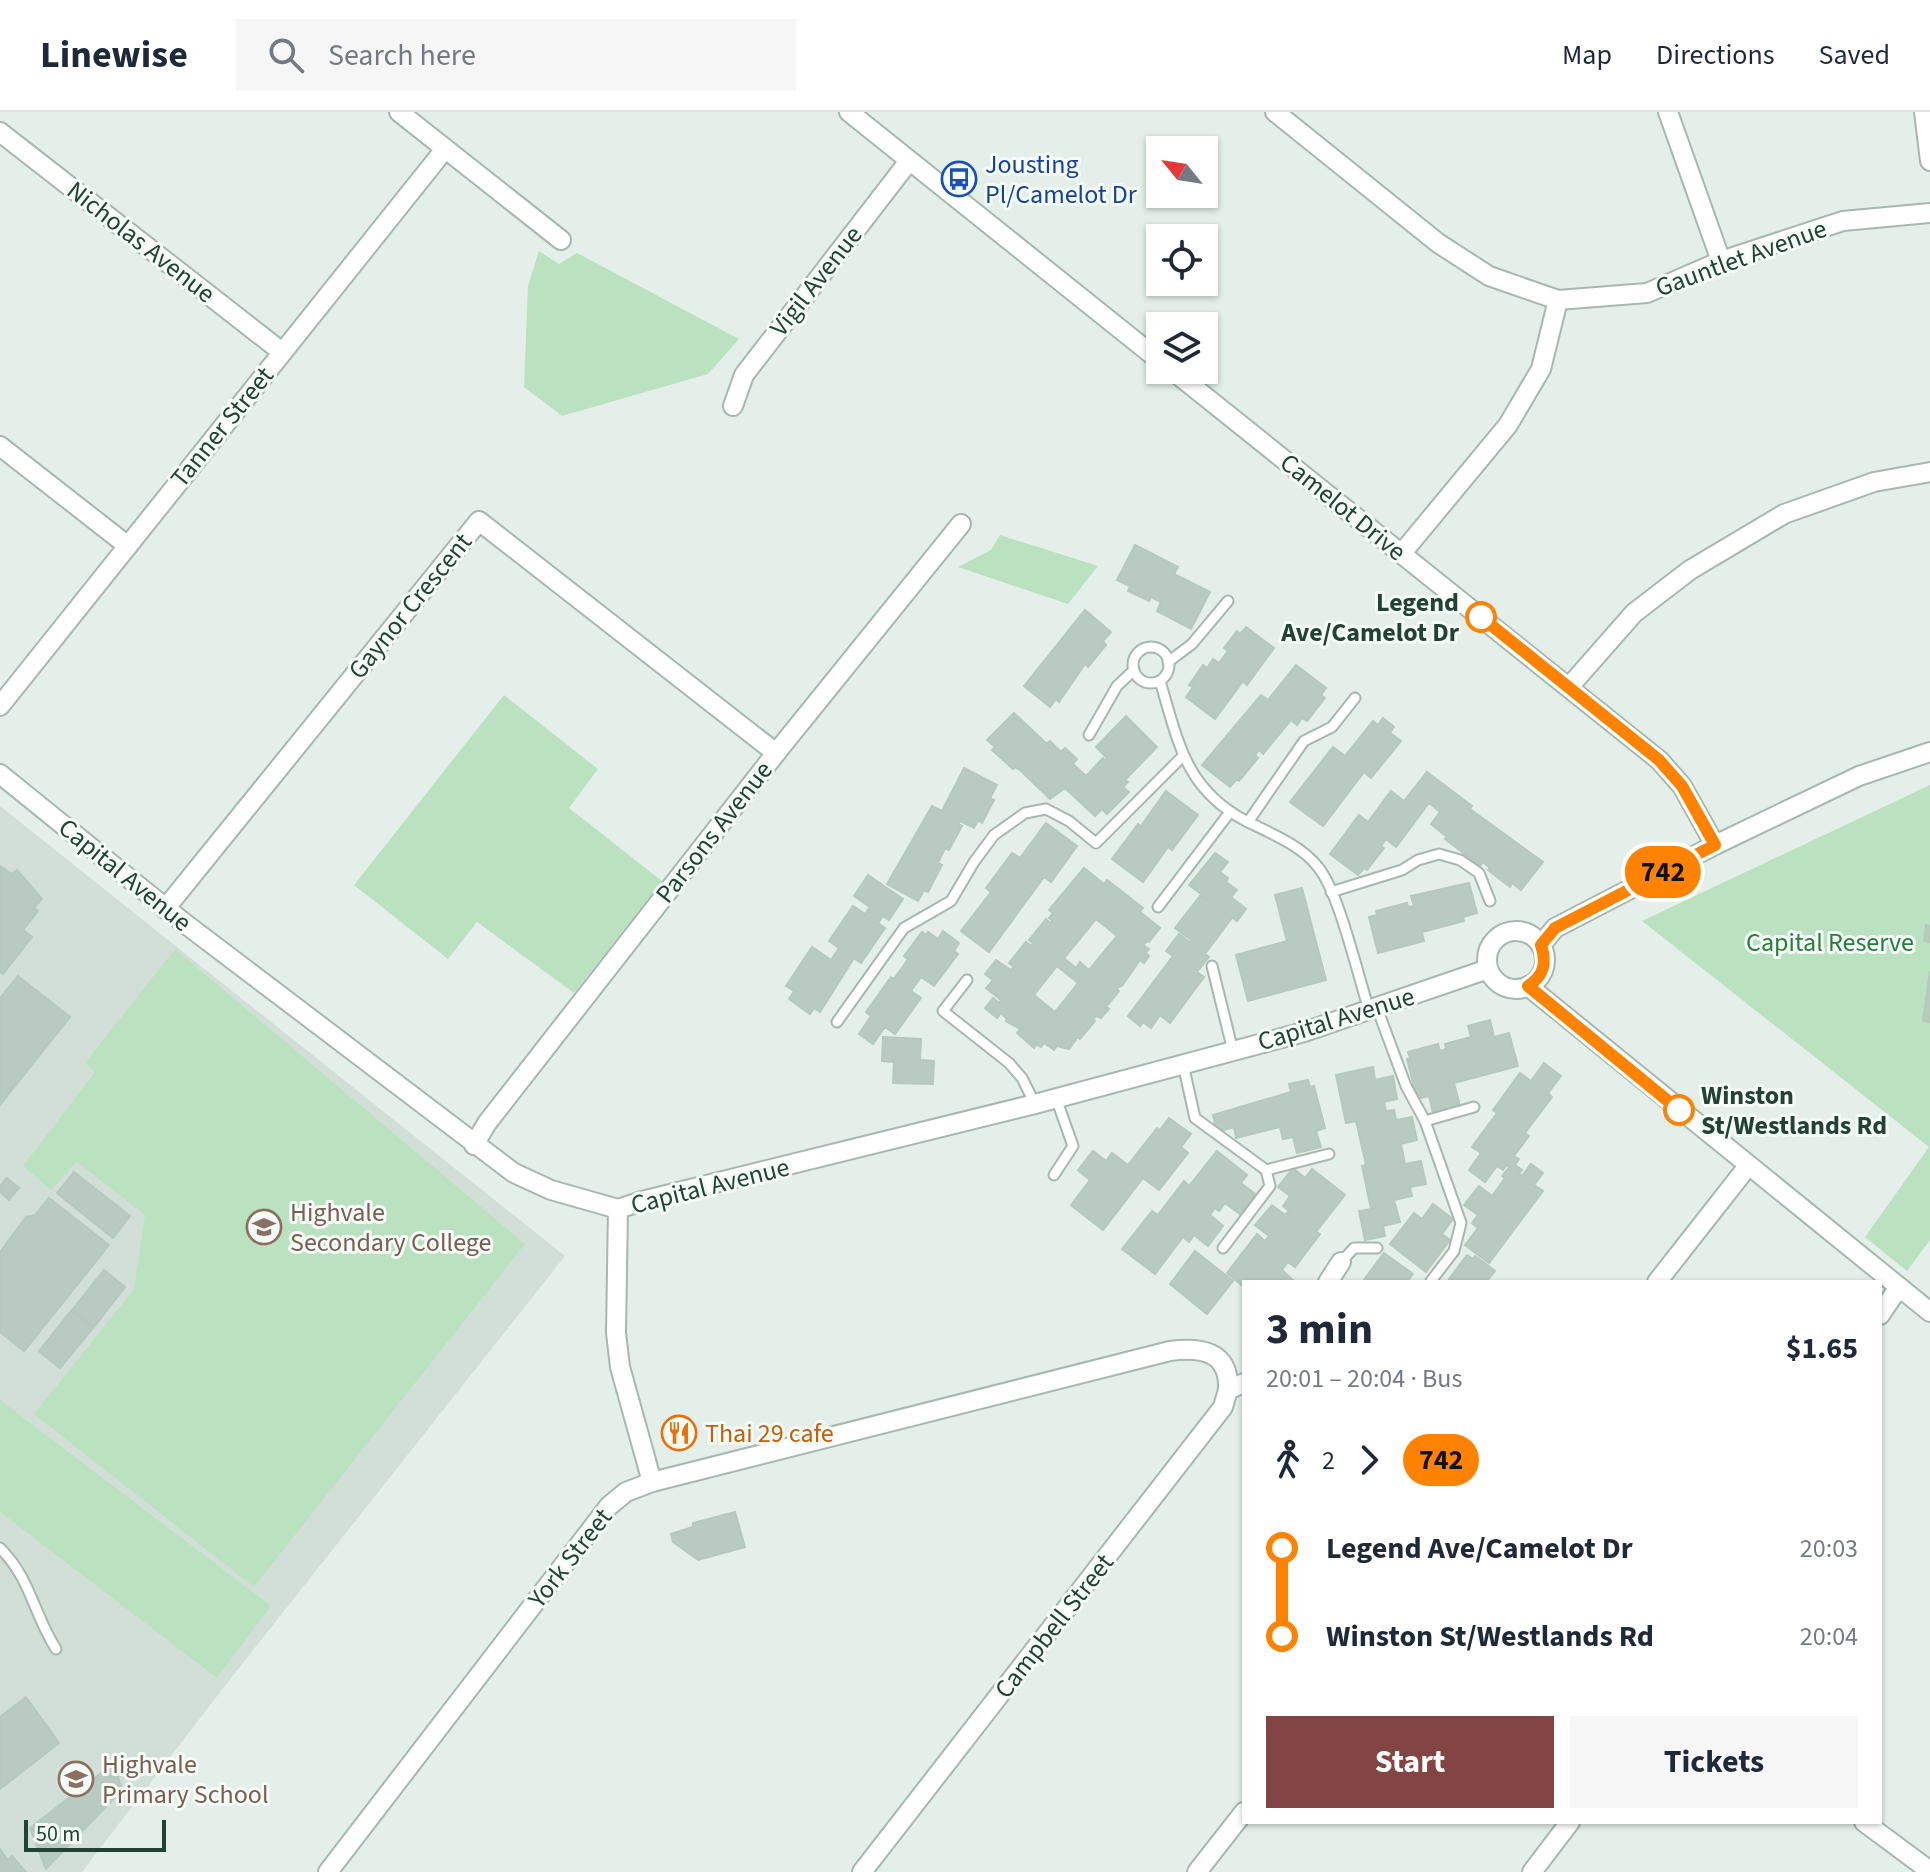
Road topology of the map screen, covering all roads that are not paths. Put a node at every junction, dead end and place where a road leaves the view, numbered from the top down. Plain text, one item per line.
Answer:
1 (399, 112) edge
2 (849, 112) edge
3 (1275, 112) edge
4 (1668, 112) edge
5 (1924, 112) edge
6 (0, 132) edge
7 (445, 149) junction
8 (909, 161) junction
9 (1930, 161) edge
10 (1930, 213) edge
11 (561, 240) dead end
12 (1721, 261) junction
13 (1558, 300) junction
14 (1146, 350) edge
15 (282, 352) junction
16 (1190, 384) edge
17 (733, 406) dead end
18 (0, 446) edge
19 (1930, 472) edge
20 (961, 524) dead end
21 (128, 546) junction
22 (1402, 553) junction
23 (1228, 601) dead end
24 (1168, 662) junction
25 (1134, 670) junction
26 (1160, 681) junction
27 (1569, 687) junction
28 (1355, 698) dead end
29 (0, 706) edge
30 (1089, 735) dead end
31 (1930, 752) edge
32 (776, 753) junction
33 (1183, 756) junction
34 (0, 774) edge
35 (1230, 812) junction
36 (1248, 822) junction
37 (1715, 845) junction
38 (1331, 892) junction
39 (1490, 901) dead end
40 (1158, 907) dead end
41 (165, 909) junction
42 (1541, 945) junction
43 (1212, 966) dead end
44 (1488, 969) junction
45 (967, 980) dead end
46 (1528, 986) junction
47 (1373, 1009) junction
48 (837, 1022) dead end
49 (1233, 1051) junction
50 (1183, 1064) junction
51 (1056, 1098) junction
52 (1035, 1104) junction
53 (1474, 1107) dead end
54 (1425, 1121) junction
55 (474, 1145) junction
56 (1329, 1154) dead end
57 (1748, 1166) junction
58 (1266, 1170) junction
59 (1054, 1175) dead end
60 (618, 1209) junction
61 (1223, 1248) dead end
62 (1377, 1248) dead end
63 (1341, 1262) joint
64 (1329, 1280) edge
65 (1432, 1280) edge
66 (1659, 1280) edge
67 (1899, 1287) junction
68 (1882, 1312) edge
69 (1930, 1312) edge
70 (1236, 1386) edge
71 (652, 1482) junction
72 (0, 1548) edge
73 (56, 1649) dead end
74 (1242, 1815) edge
75 (1569, 1824) edge
76 (1867, 1824) edge
77 (1537, 1870) edge
78 (1930, 1871) edge
79 (328, 1872) edge
80 (862, 1872) edge
81 (1197, 1872) edge

1 - 7 street
2 - 8 street
3 - 13 street, Gauntlet Avenue
4 - 12 street
5 - 9 street
6 - 15 street, Nicholas Avenue
7 - 11 street
7 - 15 street, Tanner Street
8 - 14 street
8 - 17 street, Vigil Avenue
10 - 12 street, Gauntlet Avenue
12 - 13 street, Gauntlet Avenue
13 - 22 street
15 - 21 street, Tanner Street
16 - 22 street, Camelot Drive
18 - 21 street
19 - 27 street
20 - 32 street, Parsons Avenue
21 - 29 street, Tanner Street
22 - 27 street, Camelot Drive
23 - 24 lane
24 - 25 lane
24 - 26 lane
25 - 26 lane
25 - 30 lane
26 - 33 lane
27 - 37 street, Camelot Drive
28 - 36 lane
31 - 37 street
32 - 41 street, Gaynor Crescent
32 - 55 street, Parsons Avenue
33 - 35 lane
33 - 48 lane
34 - 41 street, Capital Avenue
35 - 36 lane
35 - 40 lane
36 - 38 lane
37 - 42 street
38 - 39 lane
38 - 47 lane
41 - 55 street, Capital Avenue
42 - 44 street
42 - 46 street
43 - 49 lane
44 - 46 street
44 - 47 street, Capital Avenue
45 - 52 lane
46 - 57 street
47 - 49 street, Capital Avenue
47 - 54 lane
49 - 50 street, Capital Avenue
50 - 51 street, Capital Avenue
50 - 58 lane
51 - 52 street, Capital Avenue
51 - 59 lane
52 - 60 street, Capital Avenue
53 - 54 lane
54 - 65 lane
55 - 60 street, Capital Avenue
56 - 58 lane
57 - 66 street
57 - 67 street
58 - 61 lane
60 - 71 street
62 - 63 lane
63 - 64 street
67 - 68 street
67 - 69 street
70 - 71 street, York Street
70 - 80 street, Campbell Street
71 - 79 street, York Street
72 - 73 lane
74 - 81 street
75 - 77 street
76 - 78 street

